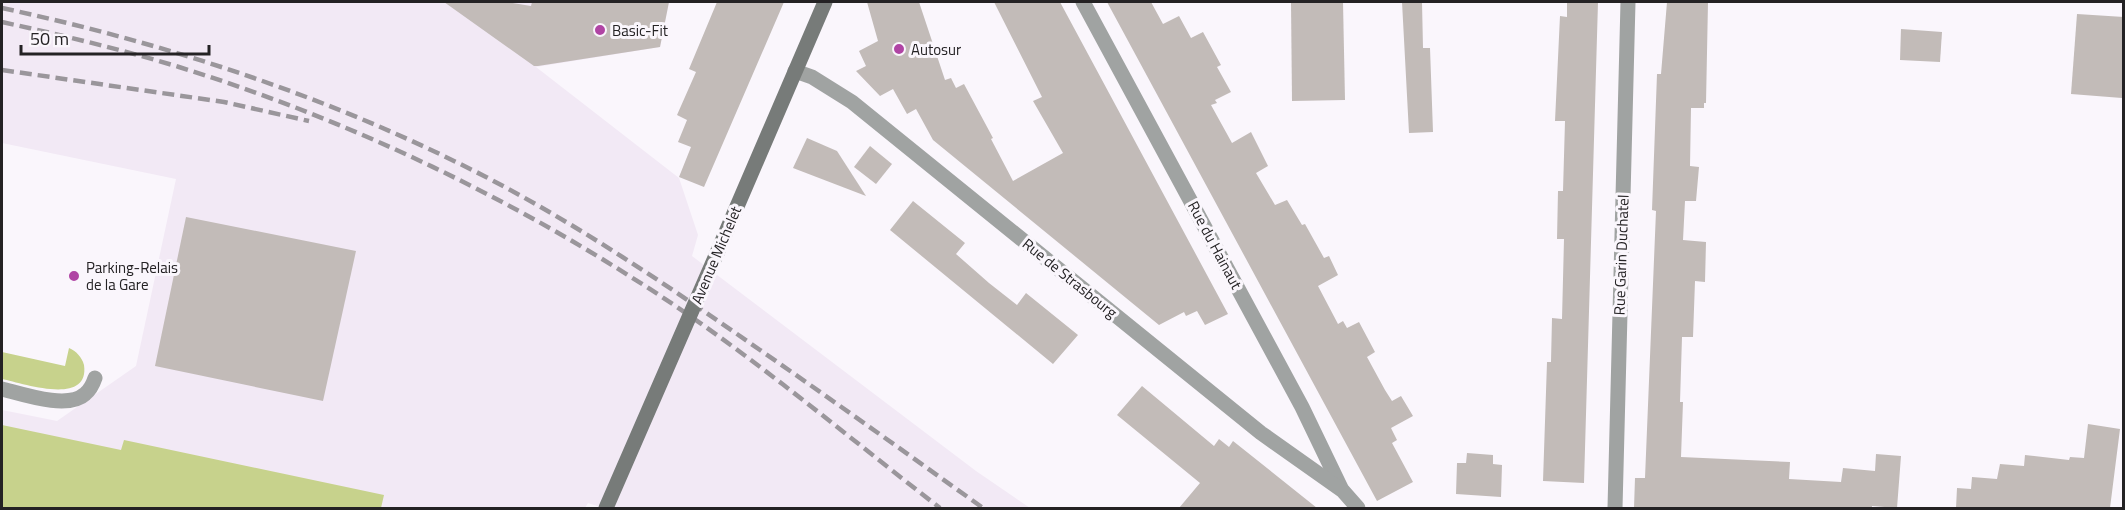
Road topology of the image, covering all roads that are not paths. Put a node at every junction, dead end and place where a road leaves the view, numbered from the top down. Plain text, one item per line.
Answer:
1 (825, 2) edge
2 (1083, 2) edge
3 (1628, 2) edge
4 (795, 71) junction
5 (95, 378) dead end
6 (2, 389) edge
7 (1343, 491) junction
8 (606, 508) edge
9 (1358, 508) edge
10 (1615, 508) edge

1 - 4 main road, Avenue Michelet
2 - 7 street, Rue du Hainaut
3 - 10 street, Rue Garin Duchatel
4 - 7 street, Rue de Strasbourg
4 - 8 main road, Avenue Michelet, bridge
5 - 6 street
7 - 9 street

